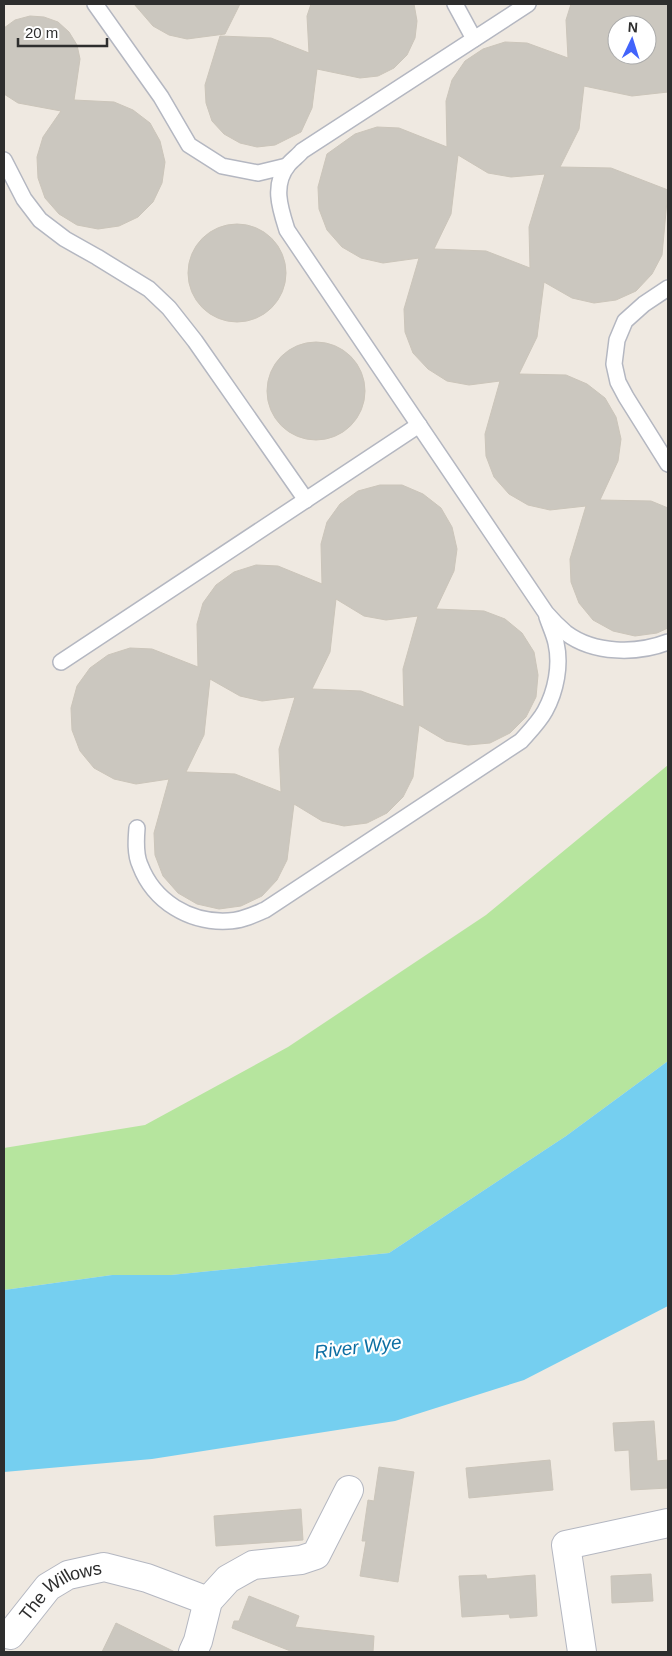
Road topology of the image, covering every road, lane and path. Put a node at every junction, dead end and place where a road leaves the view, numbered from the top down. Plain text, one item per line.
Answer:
1 (95, 4) edge
2 (528, 4) edge
3 (458, 5) edge
4 (474, 39) junction
5 (4, 160) edge
6 (287, 166) junction
7 (668, 288) edge
8 (419, 424) junction
9 (668, 464) edge
10 (306, 500) junction
11 (546, 614) junction
12 (668, 642) edge
13 (61, 662) dead end
14 (137, 828) dead end
15 (348, 1490) dead end
16 (668, 1523) edge
17 (208, 1601) junction
18 (10, 1635) dead end
19 (192, 1652) edge
20 (582, 1652) edge

1 - 6 lane
2 - 4 lane
3 - 4 lane
4 - 6 lane
5 - 10 lane
6 - 8 lane
7 - 9 lane
8 - 10 lane
8 - 11 lane
10 - 13 lane
11 - 12 lane
11 - 14 lane
15 - 17 street
16 - 20 street
17 - 18 street, The Willows
17 - 19 street

